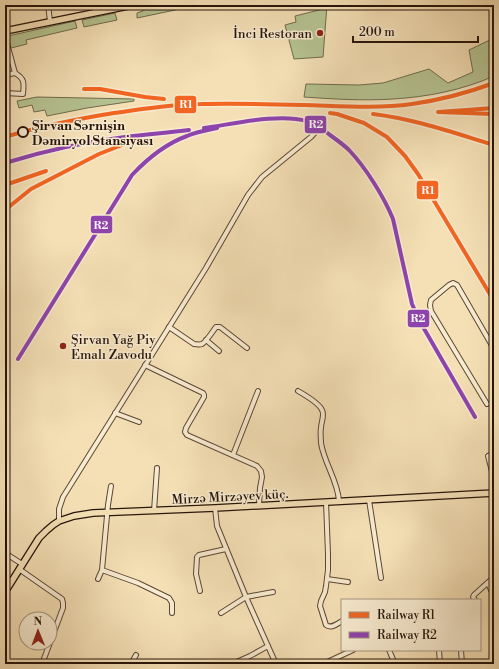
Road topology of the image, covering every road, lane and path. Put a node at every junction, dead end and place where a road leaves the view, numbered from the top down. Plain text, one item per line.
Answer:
1 (16, 5) edge
2 (48, 5) edge
3 (133, 5) edge
4 (5, 8) edge
5 (50, 22) junction
6 (5, 31) edge
7 (5, 36) edge
8 (15, 73) junction
9 (5, 75) edge
10 (5, 93) edge
11 (320, 127) dead end
12 (169, 327) junction
13 (206, 340) junction
14 (247, 348) dead end
15 (494, 349) edge
16 (219, 351) dead end
17 (145, 365) junction
18 (258, 391) dead end
19 (298, 391) dead end
20 (487, 404) dead end
21 (115, 413) junction
22 (139, 422) dead end
23 (494, 453) edge
24 (233, 455) junction
25 (157, 468) dead end
26 (494, 480) edge
27 (112, 486) dead end
28 (494, 493) edge
29 (368, 500) junction
30 (326, 502) junction
31 (339, 502) junction
32 (259, 506) junction
33 (215, 508) junction
34 (154, 511) junction
35 (108, 512) junction
36 (60, 521) junction
37 (226, 549) junction
38 (5, 553) edge
39 (21, 567) junction
40 (102, 570) junction
41 (494, 577) edge
42 (381, 578) dead end
43 (98, 579) dead end
44 (327, 579) junction
45 (348, 582) dead end
46 (488, 583) junction
47 (200, 591) dead end
48 (5, 592) edge
49 (273, 592) dead end
50 (246, 597) junction
51 (494, 597) edge
52 (474, 599) edge
53 (172, 613) dead end
54 (221, 614) dead end
55 (341, 622) edge
56 (268, 646) junction
57 (351, 651) edge
58 (389, 651) edge
59 (438, 651) edge
60 (462, 651) edge
61 (136, 656) dead end
62 (42, 664) edge
63 (132, 664) edge
64 (232, 664) edge
65 (276, 664) edge
66 (323, 664) edge
67 (395, 664) edge
68 (440, 664) edge
69 (462, 664) edge

1 - 4 street
2 - 5 street
3 - 5 main road
5 - 6 main road
7 - 8 street
8 - 9 street
8 - 10 street
11 - 12 street
12 - 13 street
12 - 17 street
13 - 14 street
13 - 16 street
15 - 20 street
17 - 21 street
17 - 24 street
18 - 24 street
19 - 31 street
21 - 22 street
21 - 36 street
23 - 26 street
24 - 32 street
25 - 34 street
27 - 35 street
28 - 29 main road, Mirzə Mirzəyev küç.
29 - 31 main road, Mirzə Mirzəyev küç.
29 - 42 street
30 - 31 main road, Mirzə Mirzəyev küç.
30 - 32 main road, Mirzə Mirzəyev küç.
30 - 44 street
32 - 33 main road, Mirzə Mirzəyev küç.
33 - 34 main road, Mirzə Mirzəyev küç.
33 - 37 street
34 - 35 main road, Mirzə Mirzəyev küç.
35 - 36 main road, Mirzə Mirzəyev küç.
35 - 40 street
36 - 39 main road, Mirzə Mirzəyev küç.
37 - 47 street
37 - 50 street
38 - 39 street
39 - 48 main road, Mirzə Mirzəyev küç.
39 - 62 street
40 - 43 street
40 - 53 street
41 - 46 street
44 - 45 street
44 - 55 street
46 - 51 street
46 - 52 street
49 - 50 street
50 - 54 street
50 - 56 street
56 - 64 street
56 - 65 street
57 - 66 street
58 - 67 street
59 - 68 street
60 - 69 street
61 - 63 street

